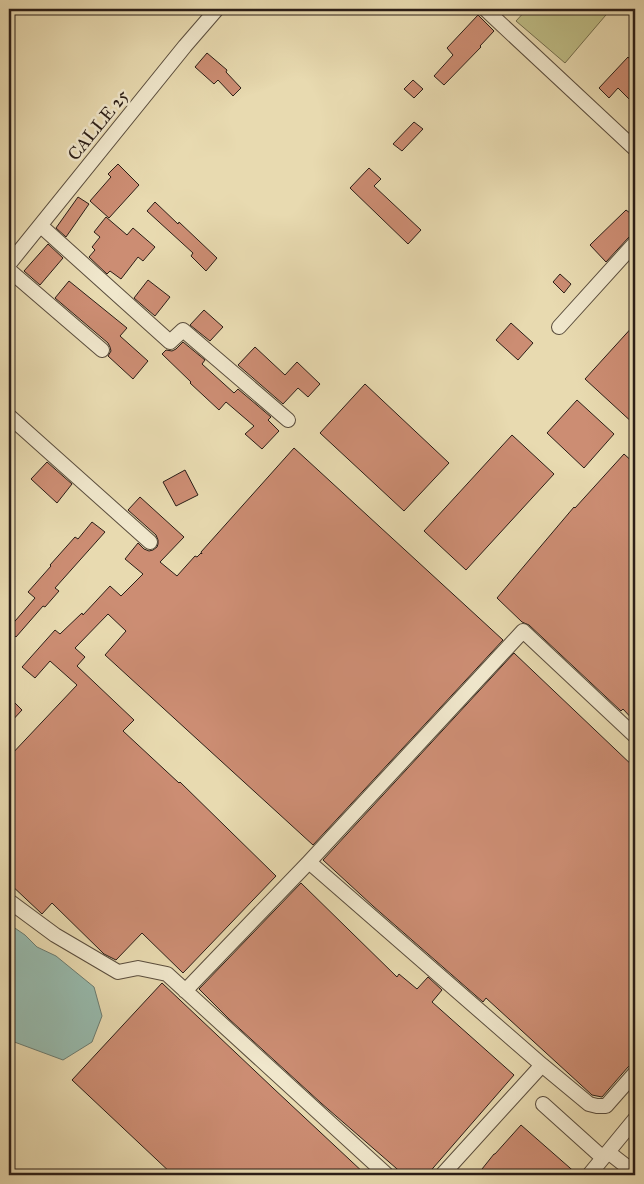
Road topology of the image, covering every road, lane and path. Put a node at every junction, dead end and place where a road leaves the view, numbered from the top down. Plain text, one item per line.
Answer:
1 (217, 9) edge
2 (485, 9) edge
3 (635, 149) edge
4 (41, 226) junction
5 (635, 243) edge
6 (9, 264) edge
7 (9, 270) edge
8 (559, 327) dead end
9 (102, 350) dead end
10 (9, 416) edge
11 (288, 420) dead end
12 (150, 542) dead end
13 (635, 736) edge
14 (310, 862) junction
15 (9, 901) edge
16 (185, 991) junction
17 (542, 1065) junction
18 (635, 1072) edge
19 (543, 1104) dead end
20 (635, 1119) edge
21 (606, 1155) junction
22 (635, 1173) edge
23 (387, 1175) edge
24 (442, 1175) edge
25 (589, 1175) edge

1 - 4 street, CALLE 25
2 - 3 street
4 - 6 street, CALLE 25
4 - 11 street
5 - 8 street
7 - 9 street
10 - 12 street
13 - 14 street
14 - 16 street
14 - 17 street
15 - 16 street
16 - 23 street
17 - 18 street
17 - 24 street
19 - 21 street
20 - 21 street
21 - 22 street
21 - 25 street

